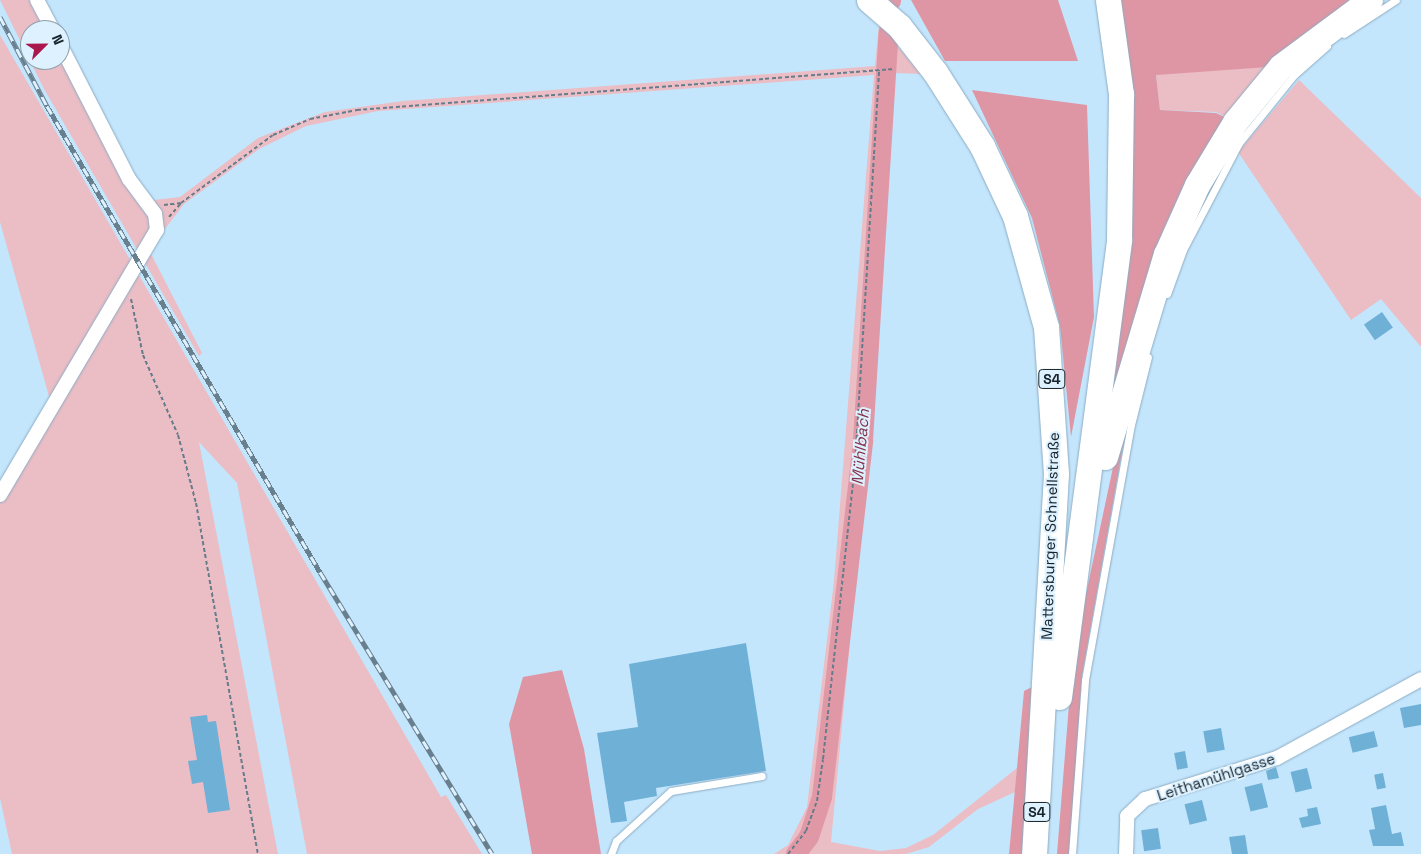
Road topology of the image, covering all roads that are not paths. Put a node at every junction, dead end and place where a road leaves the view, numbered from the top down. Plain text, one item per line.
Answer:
1 (37, 0) edge
2 (1108, 0) edge
3 (1370, 0) edge
4 (1396, 0) edge
5 (883, 12) edge
6 (48, 20) edge
7 (70, 64) edge
8 (1164, 304) dead end
9 (1151, 347) dead end
10 (1088, 471) junction
11 (0, 495) edge
12 (1073, 583) junction
13 (1421, 679) edge
14 (1040, 770) junction
15 (762, 776) dead end
16 (611, 854) edge
17 (1034, 854) edge
18 (1045, 854) edge
19 (1072, 854) edge
20 (1126, 854) edge

1 - 6 street
2 - 10 highway, Mattersburger Schnellstraße / S4
3 - 12 highway
4 - 8 lane
5 - 14 highway, Mattersburger Schnellstraße / S4
7 - 11 street
9 - 19 lane
10 - 12 highway, Mattersburger Schnellstraße / S4
10 - 14 highway
12 - 18 highway, Mattersburger Schnellstraße / S4
13 - 20 street, Leithamühlgasse
14 - 17 highway, Mattersburger Schnellstraße / S4
15 - 16 lane

